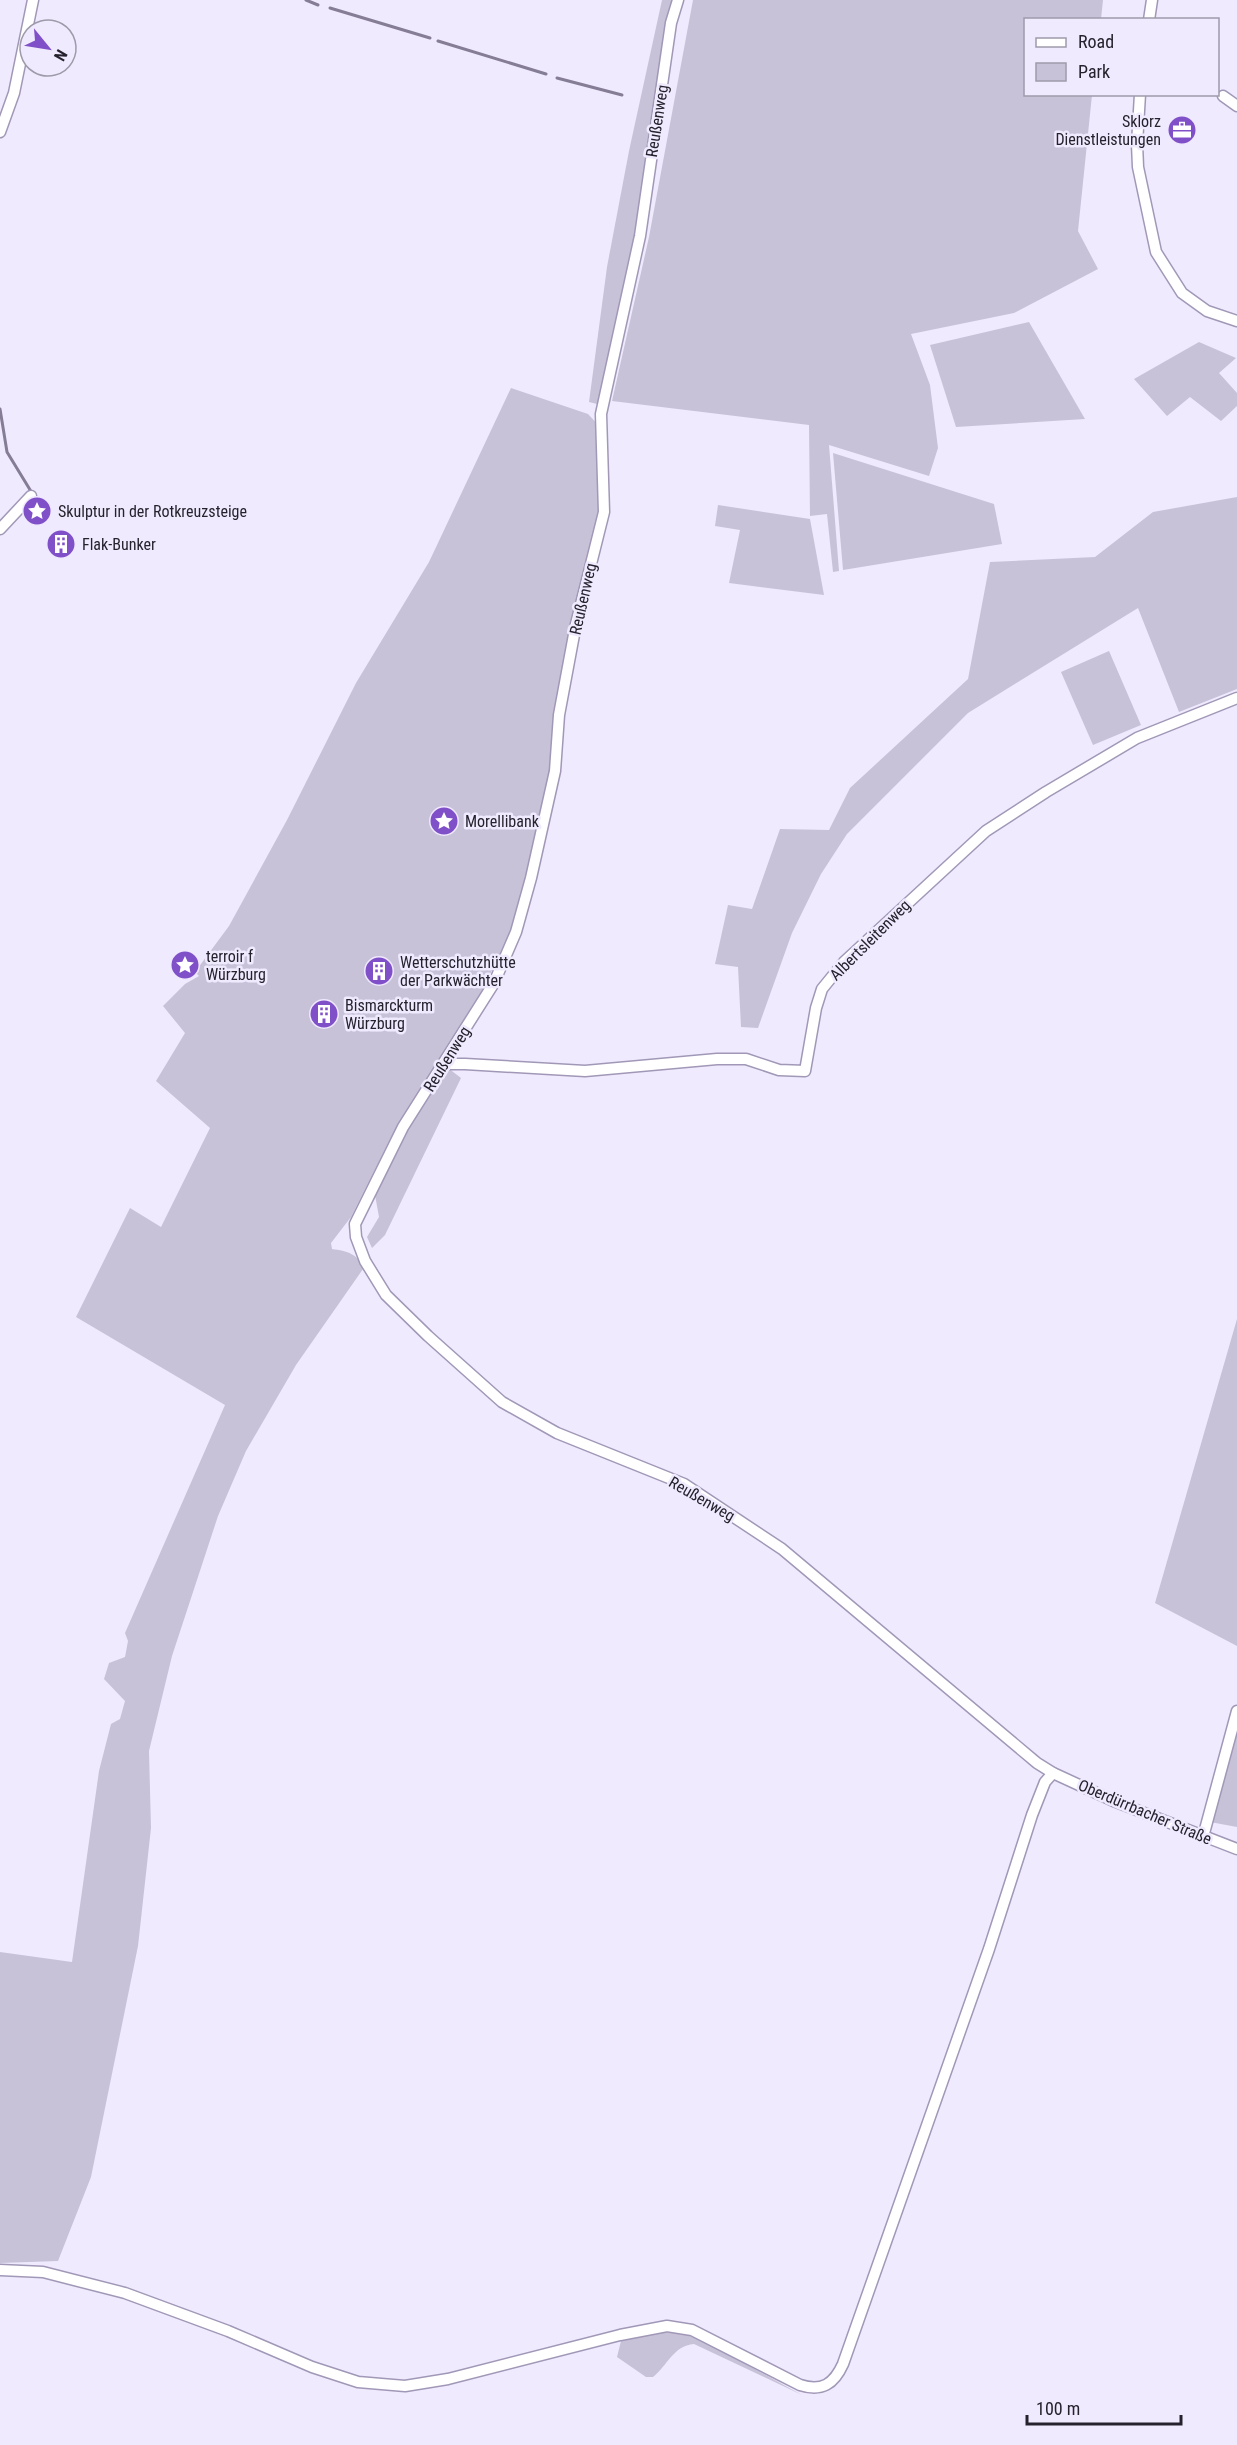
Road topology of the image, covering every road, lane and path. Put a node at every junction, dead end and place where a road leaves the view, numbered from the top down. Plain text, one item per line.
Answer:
1 (33, 0) edge
2 (678, 0) edge
3 (1152, 0) edge
4 (1149, 18) edge
5 (1140, 96) edge
6 (1223, 96) dead end
7 (1237, 106) edge
8 (0, 132) edge
9 (1237, 321) edge
10 (31, 496) dead end
11 (0, 529) edge
12 (1237, 698) edge
13 (444, 1064) junction
14 (1237, 1711) edge
15 (1053, 1773) junction
16 (1203, 1837) junction
17 (1237, 1849) edge
18 (0, 2270) edge

1 - 8 street
2 - 13 street, Reußenweg
3 - 4 street
5 - 9 street
6 - 7 street
10 - 11 street
12 - 13 street, Albertsleitenweg
13 - 15 street, Reußenweg
14 - 16 street
15 - 16 street, Oberdürrbacher Straße
15 - 18 street
16 - 17 street, Oberdürrbacher Straße

